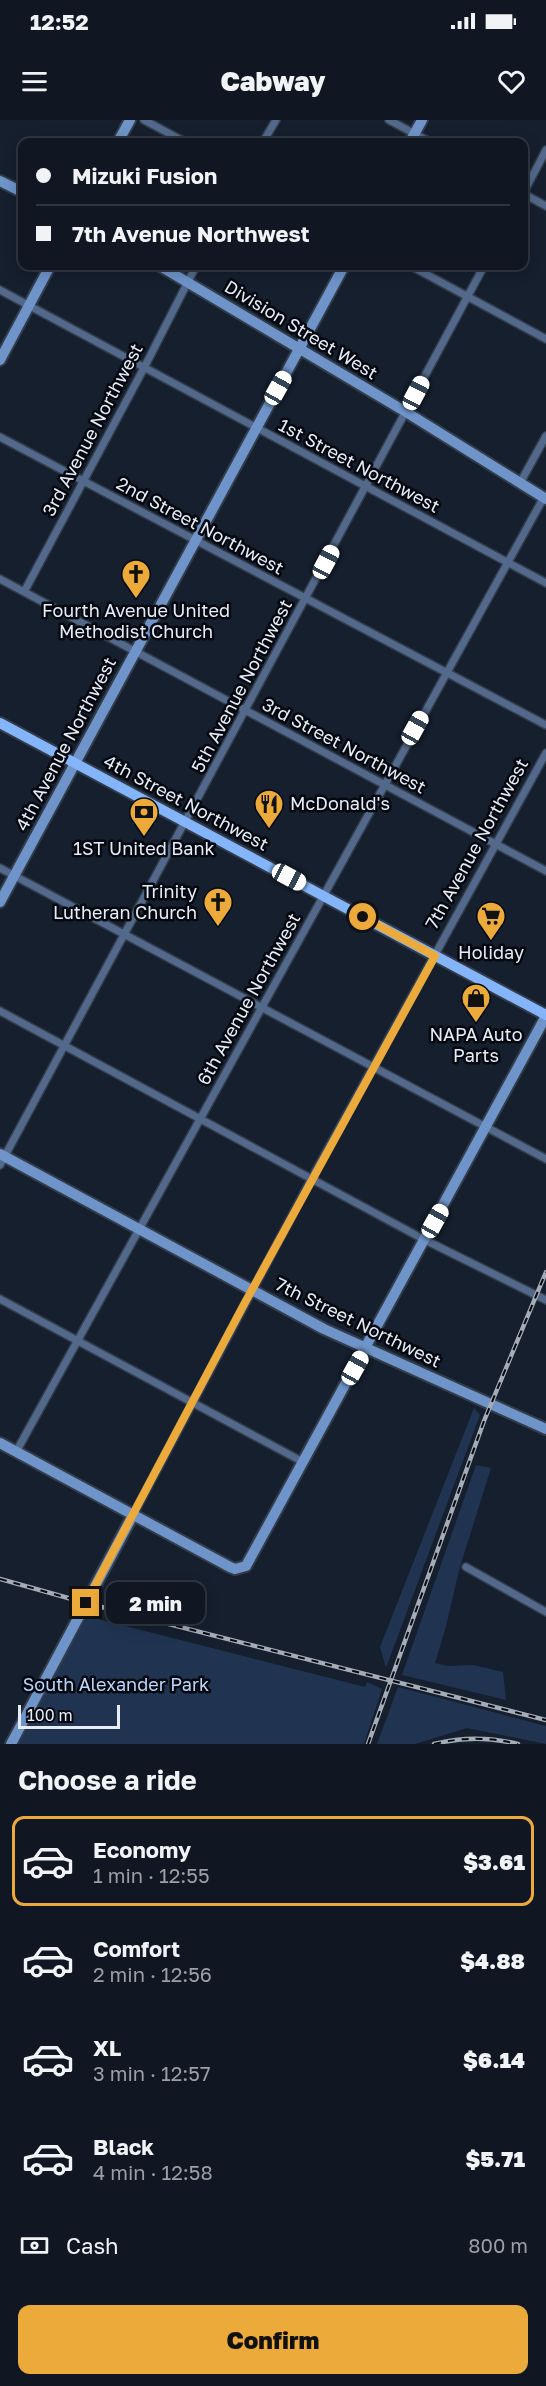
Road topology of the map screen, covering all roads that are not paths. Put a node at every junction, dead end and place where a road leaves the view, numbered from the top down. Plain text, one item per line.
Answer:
1 (130, 120) edge
2 (144, 120) edge
3 (276, 120) edge
4 (389, 120) edge
5 (422, 120) edge
6 (120, 138) edge
7 (178, 138) edge
8 (265, 138) edge
9 (412, 138) edge
10 (546, 150) edge
11 (0, 181) edge
12 (528, 185) edge
13 (18, 190) edge
14 (528, 195) edge
15 (546, 206) edge
16 (48, 270) edge
17 (167, 270) edge
18 (194, 270) edge
19 (342, 270) edge
20 (418, 270) edge
21 (482, 270) edge
22 (188, 281) junction
23 (0, 290) edge
24 (468, 297) junction
25 (28, 305) junction
26 (546, 339) edge
27 (300, 349) junction
28 (0, 360) edge
29 (144, 368) junction
30 (406, 412) junction
31 (257, 428) junction
32 (546, 436) edge
33 (0, 437) edge
34 (83, 481) junction
35 (520, 483) junction
36 (365, 486) junction
37 (545, 498) edge
38 (196, 540) junction
39 (508, 563) junction
40 (0, 579) edge
41 (546, 583) edge
42 (24, 592) junction
43 (306, 599) junction
44 (135, 651) junction
45 (446, 671) junction
46 (246, 710) junction
47 (0, 723) edge
48 (546, 725) edge
49 (546, 753) edge
50 (75, 763) junction
51 (384, 784) junction
52 (186, 822) junction
53 (496, 844) junction
54 (0, 868) edge
55 (546, 871) edge
56 (14, 876) junction
57 (323, 895) junction
58 (0, 902) edge
59 (125, 934) junction
60 (435, 956) junction
61 (261, 1008) junction
62 (0, 1011) edge
63 (546, 1015) edge
64 (65, 1046) junction
65 (374, 1067) junction
66 (200, 1119) junction
67 (486, 1127) junction
68 (1, 1159) edge
69 (546, 1159) edge
70 (312, 1179) junction
71 (140, 1229) junction
72 (425, 1240) junction
73 (252, 1290) junction
74 (0, 1299) edge
75 (546, 1300) edge
76 (78, 1341) junction
77 (365, 1349) junction
78 (192, 1401) junction
79 (546, 1429) edge
80 (0, 1443) edge
81 (16, 1452) junction
82 (303, 1462) junction
83 (133, 1515) junction
84 (466, 1567) dead end
85 (546, 1612) edge
86 (11, 1744) edge

1 - 6 street
2 - 7 street
3 - 8 street
4 - 9 street
5 - 9 street
10 - 12 street
11 - 13 street
14 - 15 street
16 - 25 street
17 - 22 street, Division Street West
18 - 22 street, 3rd Avenue Northwest
19 - 27 street, 4th Avenue Northwest
20 - 24 street
21 - 24 street, 5th Avenue Northwest
22 - 27 street, Division Street West
22 - 29 street, 3rd Avenue Northwest
23 - 25 street, 1st Street Northwest
24 - 26 street
24 - 30 street, 5th Avenue Northwest
25 - 28 street
25 - 29 street, 1st Street Northwest
27 - 30 street, Division Street West
27 - 31 street, 4th Avenue Northwest
29 - 31 street, 1st Street Northwest
29 - 34 street, 3rd Avenue Northwest
30 - 35 street, Division Street West
30 - 36 street, 5th Avenue Northwest
31 - 36 street, 1st Street Northwest
31 - 38 street, 4th Avenue Northwest
32 - 35 street
33 - 34 street, 2nd Street Northwest
34 - 38 street, 2nd Street Northwest
34 - 42 street, 3rd Avenue Northwest
35 - 37 street, Division Street West
36 - 39 street, 1st Street Northwest
36 - 43 street, 5th Avenue Northwest
37 - 39 street, 6th Avenue Northwest
38 - 43 street, 2nd Street Northwest
38 - 44 street, 4th Avenue Northwest
39 - 41 street, 1st Street Northwest
39 - 45 street, 6th Avenue Northwest
40 - 42 street, 3rd Street Northwest
42 - 44 street, 3rd Street Northwest
43 - 45 street, 2nd Street Northwest
43 - 46 street, 5th Avenue Northwest
44 - 46 street, 3rd Street Northwest
44 - 50 street, 4th Avenue Northwest
45 - 48 street, 2nd Street Northwest
45 - 51 street, 6th Avenue Northwest
46 - 51 street, 3rd Street Northwest
46 - 52 street, 5th Avenue Northwest
47 - 50 main road, 4th Street Northwest
49 - 53 street, 7th Avenue Northwest
50 - 52 main road, 4th Street Northwest
50 - 56 street, 4th Avenue Northwest
51 - 53 street, 3rd Street Northwest
51 - 57 street, 6th Avenue Northwest
52 - 57 main road, 4th Street Northwest
52 - 59 street, 5th Avenue Northwest
53 - 55 street, 3rd Street Northwest
53 - 60 street, 7th Avenue Northwest
54 - 56 street
56 - 58 street, 4th Avenue Northwest
56 - 59 street
57 - 60 main road, 4th Street Northwest
57 - 61 street, 6th Avenue Northwest
59 - 61 street
59 - 64 street, 5th Avenue Northwest
60 - 63 main road, 4th Street Northwest
60 - 65 street, 7th Avenue Northwest
61 - 65 street
61 - 66 street, 6th Avenue Northwest
62 - 64 street
63 - 67 street
64 - 66 street
64 - 68 street, 5th Avenue Northwest
65 - 67 street
65 - 70 street, 7th Avenue Northwest
66 - 70 street
66 - 71 street, 6th Avenue Northwest
67 - 69 street
67 - 72 street
68 - 71 street, 7th Street Northwest
70 - 72 street
70 - 73 street, 7th Avenue Northwest
71 - 73 street, 7th Street Northwest
71 - 76 street, 6th Avenue Northwest
72 - 75 street
72 - 77 street
73 - 77 street, 7th Street Northwest
73 - 78 street, 7th Avenue Northwest
74 - 76 street
76 - 78 street
76 - 81 street, 6th Avenue Northwest
77 - 79 street, 7th Street Northwest
77 - 82 street
78 - 82 street
78 - 83 street, 7th Avenue Northwest
80 - 81 street
81 - 83 street
82 - 83 street
83 - 86 street, 7th Avenue Northwest
84 - 85 street

